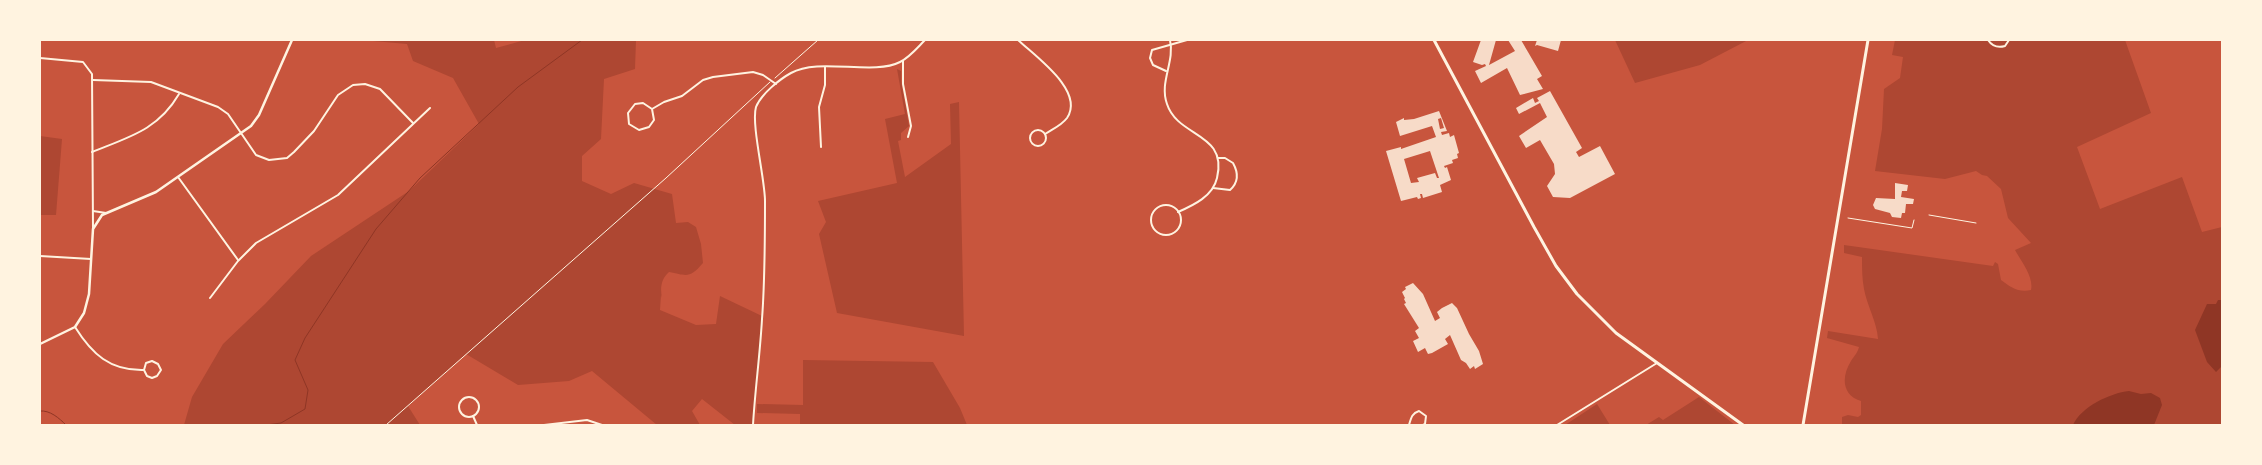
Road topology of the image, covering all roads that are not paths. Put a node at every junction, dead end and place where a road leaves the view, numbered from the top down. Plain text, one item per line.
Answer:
1 (292, 40) edge
2 (925, 40) edge
3 (1018, 40) edge
4 (1170, 40) edge
5 (1187, 40) edge
6 (1434, 40) edge
7 (1868, 40) edge
8 (1988, 40) edge
9 (2009, 40) edge
10 (1171, 44) junction
11 (40, 58) edge
12 (902, 61) junction
13 (825, 67) junction
14 (1167, 72) junction
15 (93, 80) junction
16 (776, 84) junction
17 (179, 93) junction
18 (430, 108) dead end
19 (652, 109) junction
20 (413, 123) junction
21 (241, 134) junction
22 (1045, 134) junction
23 (908, 137) dead end
24 (821, 147) dead end
25 (92, 152) junction
26 (1218, 158) junction
27 (178, 177) junction
28 (1213, 188) junction
29 (93, 210) junction
30 (1178, 212) junction
31 (106, 213) junction
32 (1929, 215) dead end
33 (1848, 218) dead end
34 (1914, 220) dead end
35 (1976, 223) dead end
36 (93, 230) junction
37 (40, 256) edge
38 (91, 259) junction
39 (238, 261) junction
40 (210, 298) dead end
41 (75, 327) junction
42 (40, 344) edge
43 (1657, 363) junction
44 (144, 370) junction
45 (473, 416) junction
46 (477, 425) edge
47 (544, 425) edge
48 (602, 425) edge
49 (753, 425) edge
50 (1409, 425) edge
51 (1423, 425) edge
52 (1557, 425) edge
53 (1743, 425) edge
54 (1803, 425) edge

1 - 21 street
2 - 12 street
3 - 22 street
4 - 10 street
5 - 10 street
6 - 43 main road
7 - 54 main road
8 - 9 street
10 - 14 street
10 - 14 street
11 - 15 street
12 - 13 street
12 - 23 street
13 - 16 street
13 - 24 street
14 - 26 street
15 - 17 street
15 - 25 street
16 - 19 street
16 - 49 street
17 - 21 street
17 - 25 street
18 - 20 street
19 - 19 street
20 - 21 street
20 - 39 street
21 - 27 street
22 - 22 street
25 - 29 street
26 - 28 street
26 - 28 street
27 - 31 street
27 - 39 street
28 - 30 street
29 - 31 street
29 - 36 street
30 - 30 street
31 - 36 street
32 - 35 lane
33 - 34 lane
36 - 38 street
37 - 38 street
38 - 41 street
39 - 40 street
41 - 42 street
41 - 44 street
43 - 52 street
43 - 53 main road
44 - 44 street
45 - 45 street
45 - 46 street
47 - 48 street
50 - 51 street

